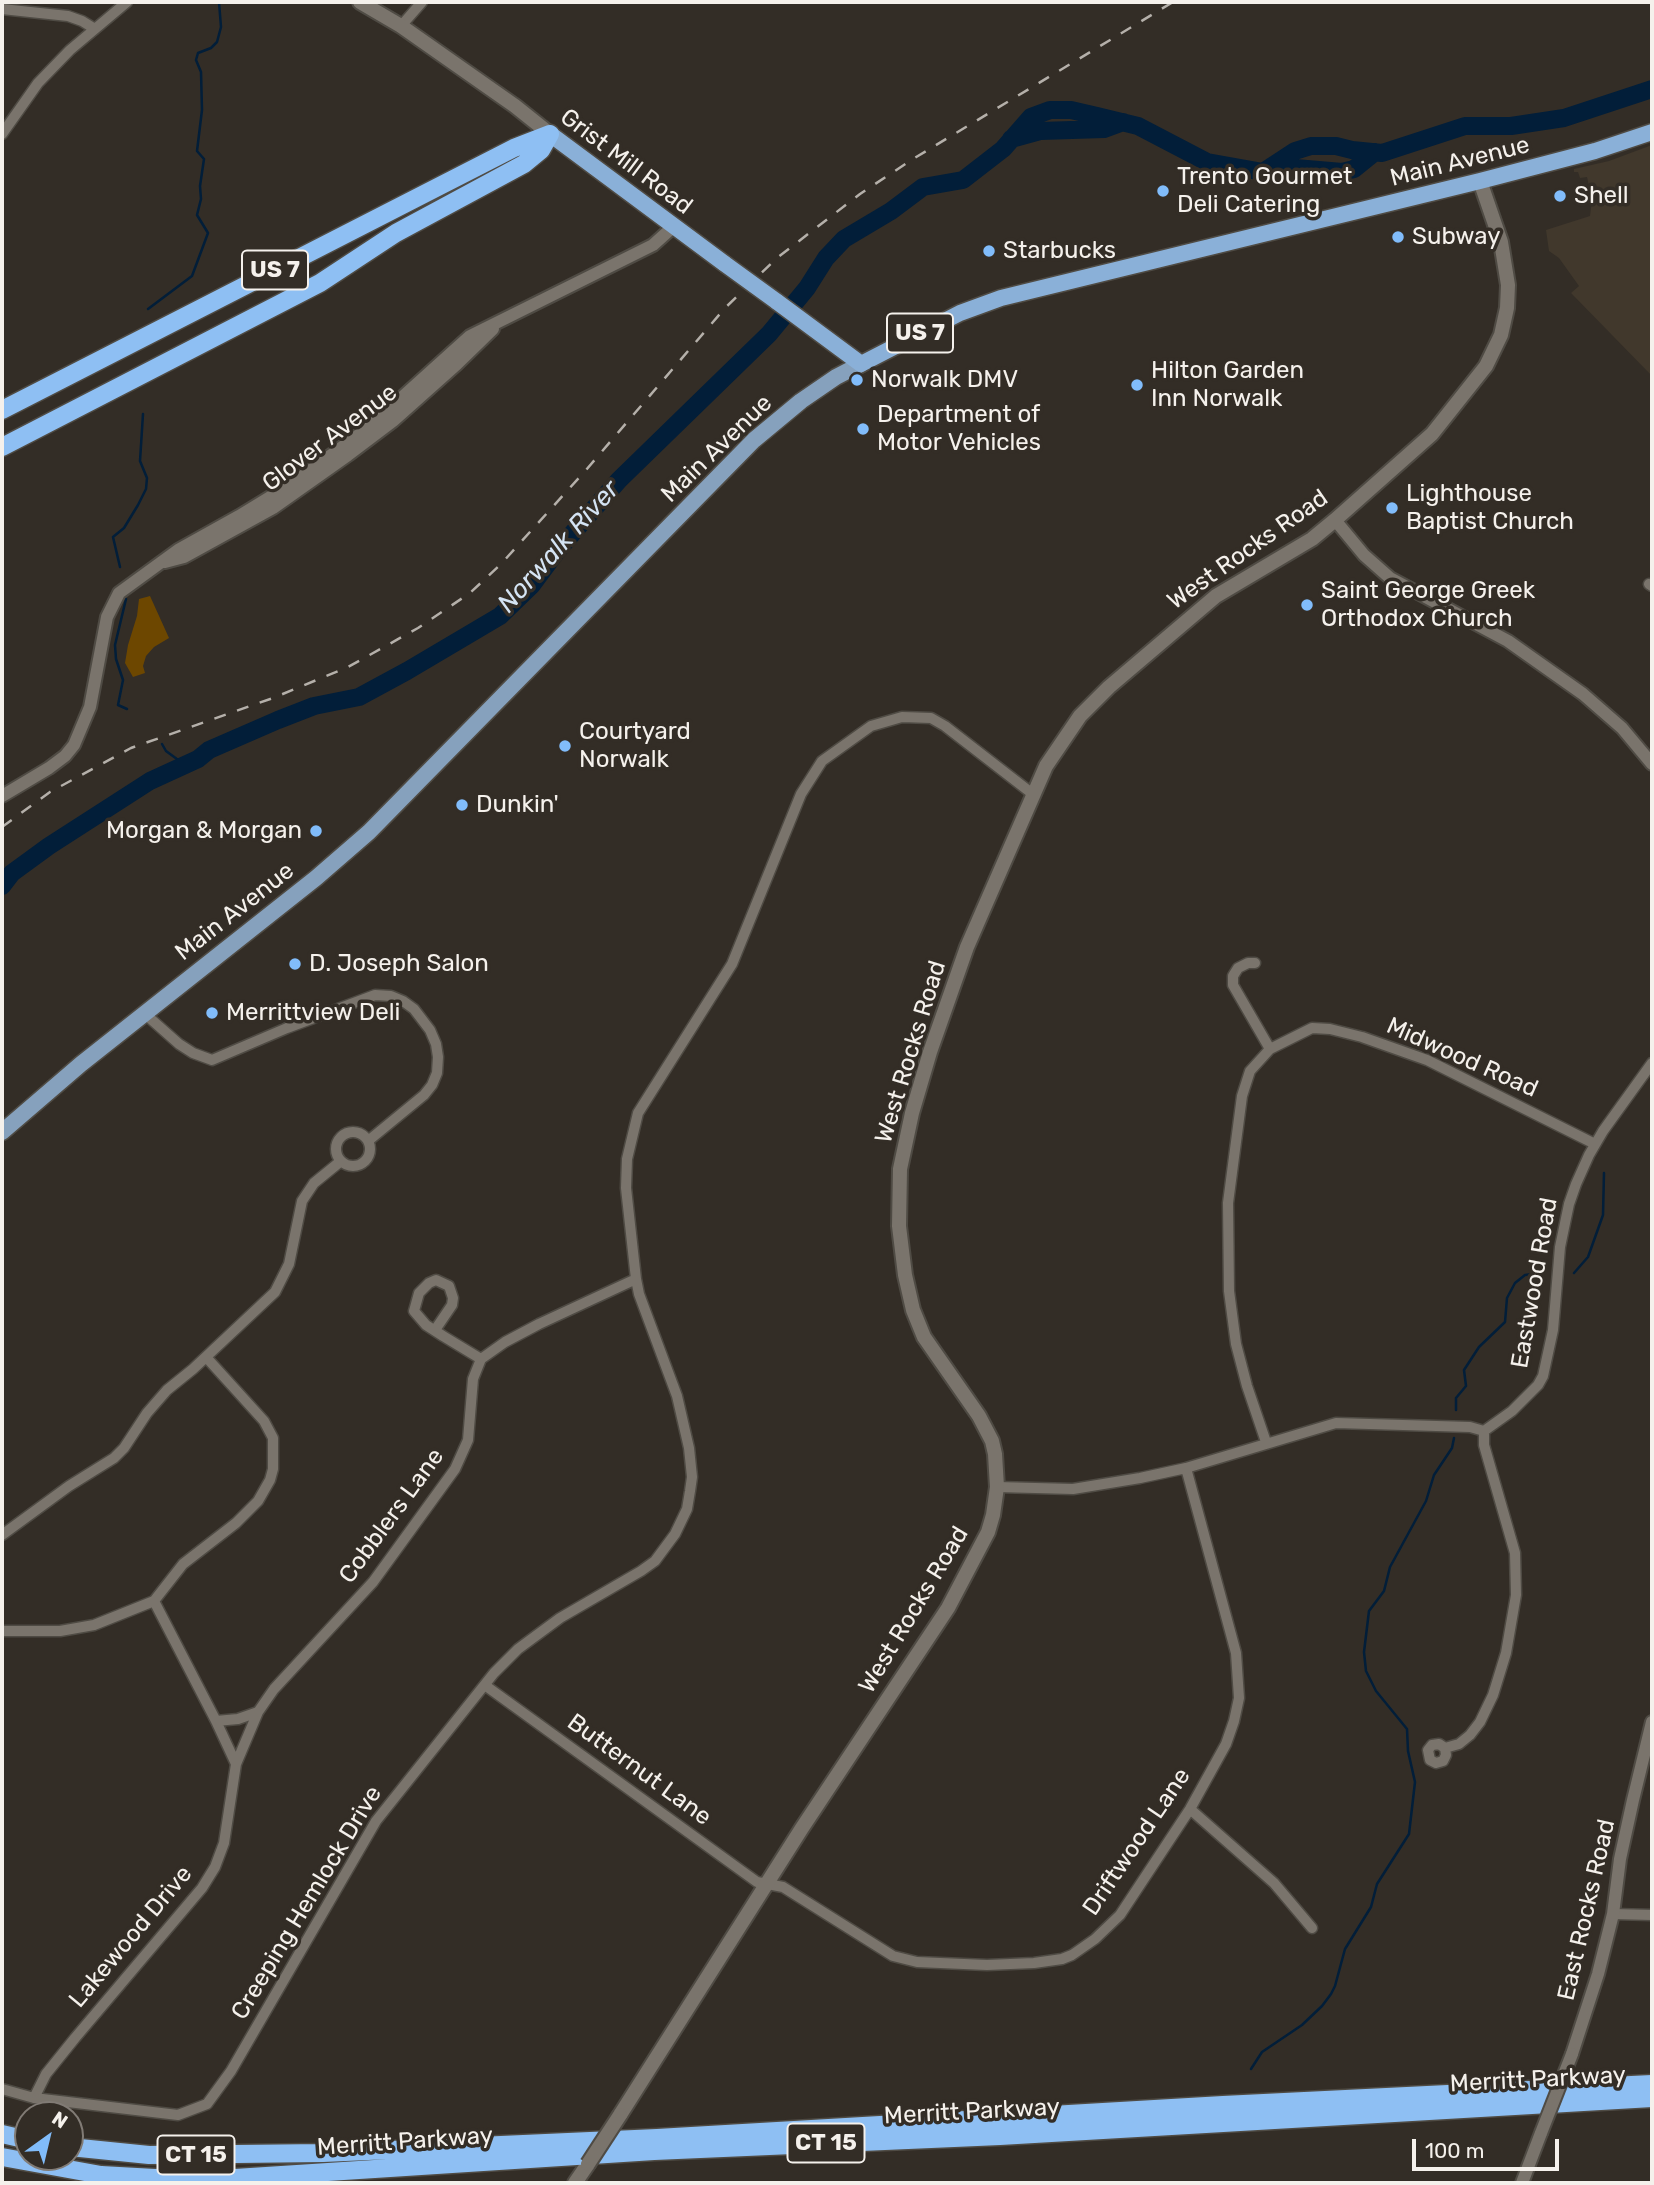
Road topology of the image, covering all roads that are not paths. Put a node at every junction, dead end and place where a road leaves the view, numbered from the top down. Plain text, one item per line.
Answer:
1 (127, 2) edge
2 (360, 2) edge
3 (422, 2) edge
4 (2, 9) edge
5 (401, 26) junction
6 (95, 29) junction
7 (1652, 132) edge
8 (2, 134) edge
9 (551, 134) junction
10 (1480, 181) junction
11 (674, 226) junction
12 (861, 364) junction
13 (2, 410) edge
14 (2, 447) edge
15 (1335, 520) junction
16 (1652, 764) edge
17 (1034, 795) junction
18 (2, 796) edge
19 (1255, 963) dead end
20 (144, 1013) junction
21 (1270, 1049) junction
22 (1652, 1063) edge
23 (2, 1132) edge
24 (368, 1141) junction
25 (1595, 1144) junction
26 (339, 1158) junction
27 (636, 1279) junction
28 (435, 1330) junction
29 (206, 1357) junction
30 (481, 1359) junction
31 (1485, 1431) junction
32 (1266, 1443) junction
33 (1186, 1468) junction
34 (997, 1487) junction
35 (2, 1535) edge
36 (154, 1601) junction
37 (2, 1631) edge
38 (486, 1686) junction
39 (258, 1712) junction
40 (216, 1721) junction
41 (1652, 1722) edge
42 (1445, 1748) dead end
43 (236, 1764) junction
44 (1189, 1809) junction
45 (769, 1884) junction
46 (1613, 1914) junction
47 (1652, 1915) edge
48 (1312, 1928) dead end
49 (1652, 2084) edge
50 (2, 2089) edge
51 (34, 2098) junction
52 (1652, 2098) edge
53 (84, 2148) edge
54 (2, 2157) edge
55 (575, 2183) edge
56 (1522, 2183) edge

1 - 6 street
2 - 5 main road, Grist Mill Road
3 - 5 street
4 - 6 street
5 - 9 main road, Grist Mill Road
6 - 8 street
7 - 10 highway, Main Avenue / US 7
9 - 11 highway, Grist Mill Road / US 7
9 - 13 highway, US 7
9 - 14 highway, US 7
10 - 12 highway, Main Avenue / US 7
10 - 15 main road, West Rocks Road
11 - 12 highway, Grist Mill Road / US 7, bridge
11 - 18 street, Glover Avenue
12 - 20 main road, Main Avenue
15 - 16 street
15 - 17 main road, West Rocks Road
17 - 27 street, Creeping Hemlock Drive
17 - 34 main road, West Rocks Road
19 - 21 street
20 - 23 main road, Main Avenue
20 - 24 street
21 - 25 street, Midwood Road
21 - 32 street
22 - 25 street, Eastwood Road
24 - 26 street
24 - 26 street
25 - 31 street, Eastwood Road
26 - 29 street
27 - 30 street
27 - 38 street, Creeping Hemlock Drive
28 - 28 street
28 - 30 street
29 - 35 street
29 - 36 street
30 - 39 street, Cobblers Lane
31 - 32 street
31 - 42 street
32 - 33 street
33 - 34 street
33 - 44 street, Driftwood Lane
34 - 45 main road, West Rocks Road
36 - 37 street
36 - 40 street
38 - 45 street, Butternut Lane
38 - 51 street, Creeping Hemlock Drive
39 - 40 street
39 - 43 street, Cobblers Lane
40 - 43 street
41 - 46 street, East Rocks Road
43 - 51 street, Lakewood Drive
44 - 45 street, Driftwood Lane
44 - 48 street
45 - 55 main road, West Rocks Road, bridge
46 - 47 street
46 - 56 street, East Rocks Road, bridge
49 - 53 highway, Merritt Parkway / CT 15
50 - 51 street, Creeping Hemlock Drive
52 - 54 highway, Merritt Parkway / CT 15

